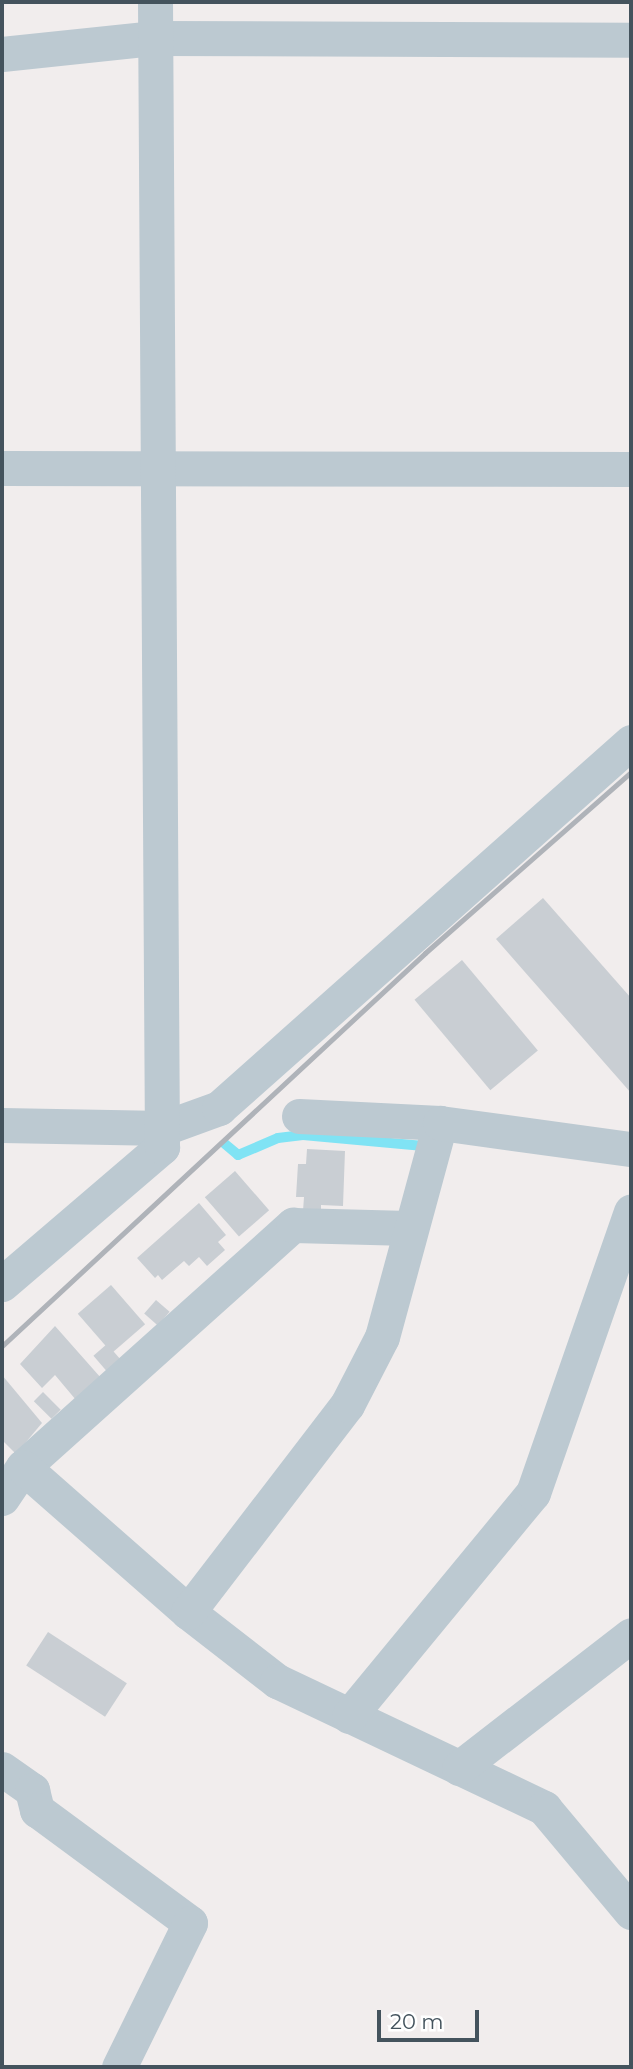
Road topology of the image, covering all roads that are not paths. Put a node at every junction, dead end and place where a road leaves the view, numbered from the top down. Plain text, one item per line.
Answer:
1 (155, 2) edge
2 (155, 38) junction
3 (631, 40) edge
4 (2, 54) edge
5 (2, 468) edge
6 (156, 469) junction
7 (631, 469) edge
8 (631, 742) edge
9 (299, 1116) dead end
10 (440, 1124) junction
11 (2, 1125) edge
12 (164, 1128) junction
13 (631, 1149) edge
14 (631, 1212) edge
15 (409, 1228) junction
16 (621, 1273) edge
17 (2, 1284) edge
18 (23, 1467) junction
19 (2, 1497) edge
20 (188, 1612) junction
21 (631, 1636) edge
22 (349, 1716) junction
23 (459, 1768) junction
24 (2, 1769) edge
25 (631, 1912) edge
26 (119, 2067) edge

1 - 2 street
2 - 3 street
2 - 4 street
2 - 6 street
5 - 6 street
6 - 7 street
6 - 12 street
8 - 12 street
9 - 10 street
10 - 13 street
10 - 15 street
11 - 12 street
12 - 17 street
14 - 16 street
15 - 18 street
15 - 20 street
16 - 22 street
18 - 19 street
18 - 20 street
20 - 22 street
21 - 23 street
22 - 23 street
23 - 25 street
24 - 26 street

